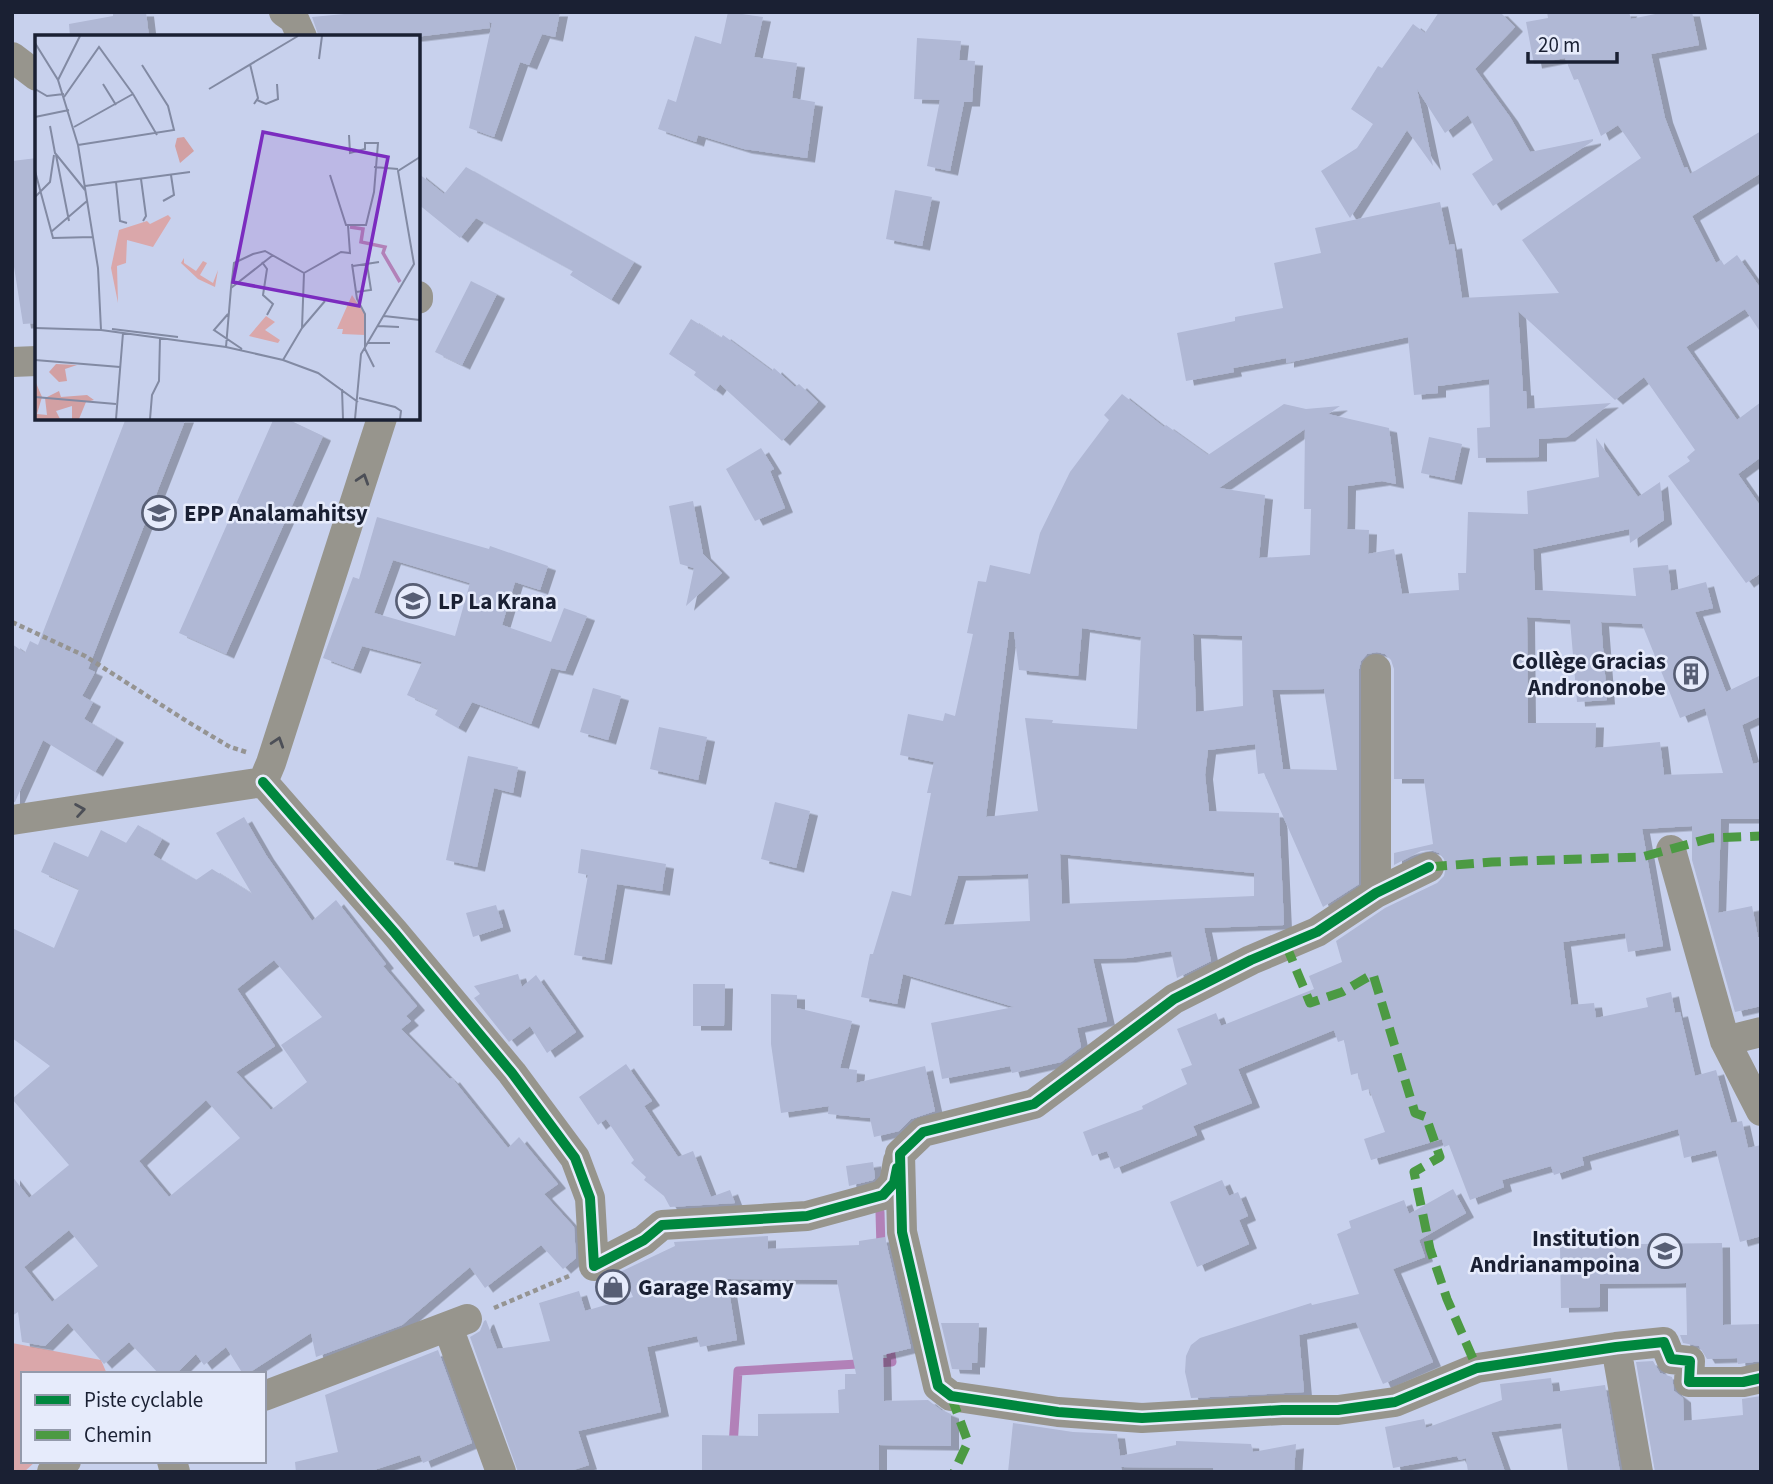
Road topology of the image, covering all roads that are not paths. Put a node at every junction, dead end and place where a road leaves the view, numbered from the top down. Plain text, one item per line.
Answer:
1 (284, 12) edge
2 (301, 35) edge
3 (12, 57) edge
4 (35, 74) edge
5 (35, 360) edge
6 (12, 362) edge
7 (381, 420) edge
8 (1376, 669) dead end
9 (267, 772) junction
10 (12, 820) edge
11 (1671, 850) dead end
12 (1429, 867) dead end
13 (1376, 893) junction
14 (1761, 1032) edge
15 (1725, 1041) junction
16 (1761, 1111) edge
17 (900, 1154) junction
18 (1616, 1346) junction
19 (1761, 1378) edge
20 (266, 1395) edge
21 (501, 1472) edge
22 (1638, 1472) edge

1 - 2 street
3 - 4 street
5 - 6 street
9 -> 7 street
8 - 13 street
10 -> 9 street
9 - 17 street
11 - 15 street
12 - 13 street
13 - 17 street
14 - 15 street
15 - 16 street
17 - 18 street
18 - 19 street
18 - 22 street
20 - 21 street

